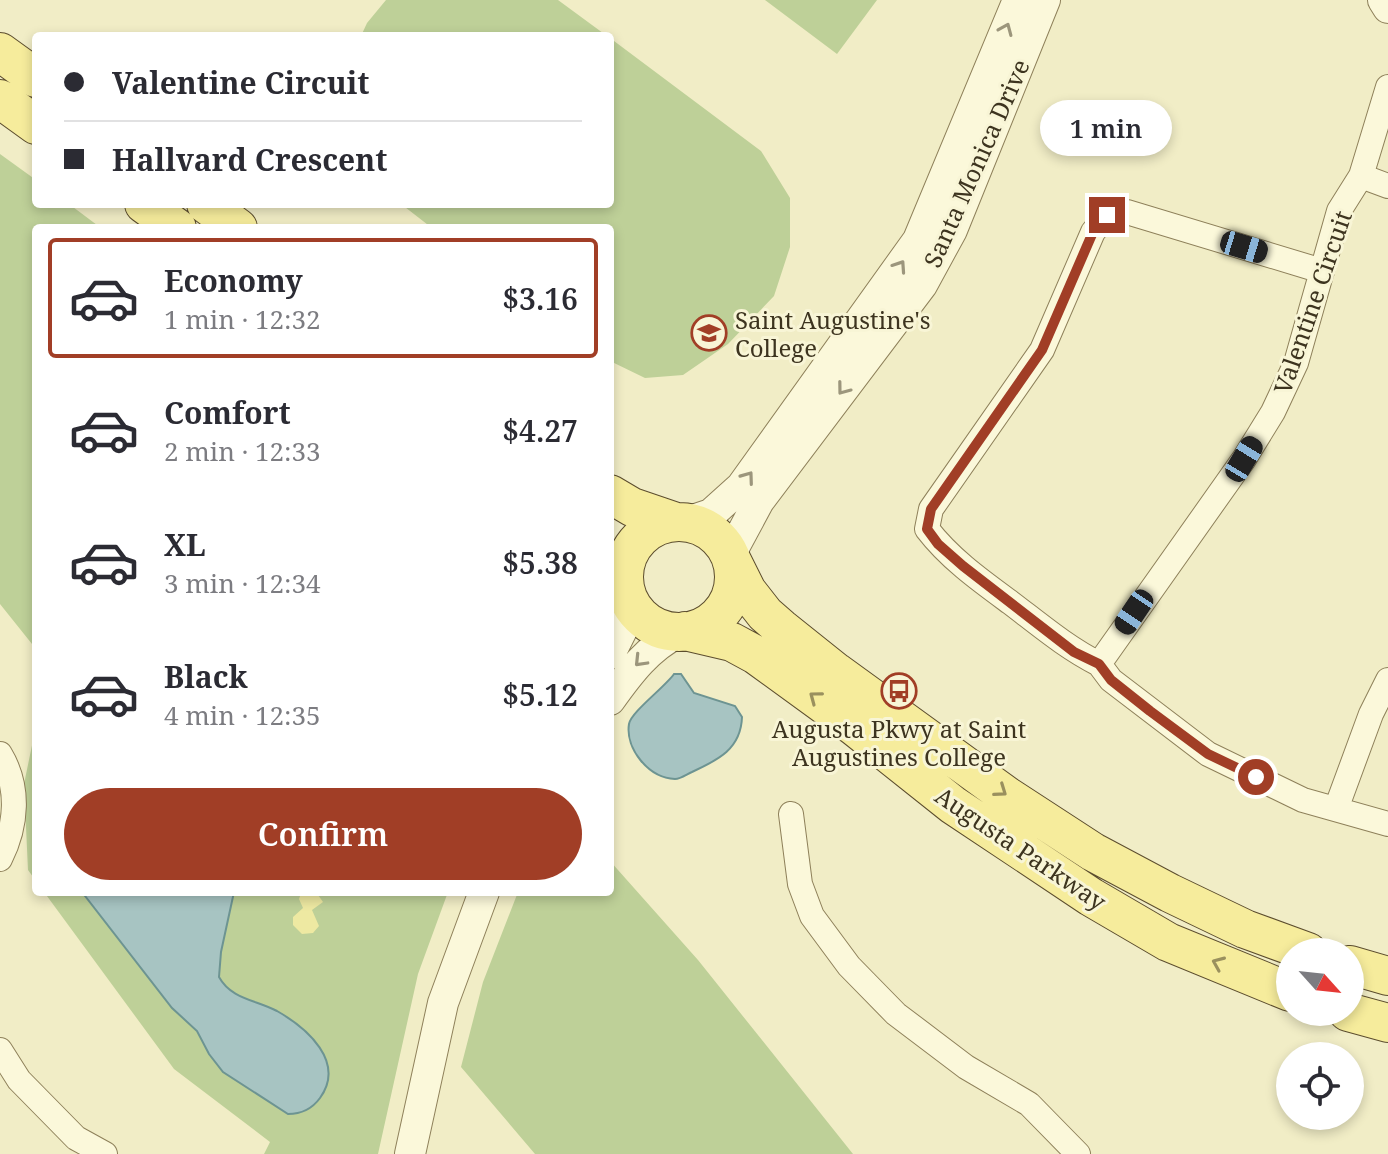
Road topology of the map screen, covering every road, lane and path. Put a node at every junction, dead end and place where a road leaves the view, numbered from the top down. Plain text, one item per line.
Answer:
1 (1018, 0) edge
2 (1045, 0) edge
3 (1383, 0) edge
4 (1388, 8) edge
5 (0, 52) edge
6 (32, 75) edge
7 (1388, 87) edge
8 (0, 99) edge
9 (32, 122) edge
10 (1361, 176) junction
11 (1388, 186) edge
12 (150, 208) edge
13 (211, 208) edge
14 (172, 224) edge
15 (233, 224) edge
16 (1322, 271) junction
17 (614, 496) edge
18 (682, 522) junction
19 (731, 558) junction
20 (614, 563) edge
21 (627, 595) junction
22 (682, 632) junction
23 (614, 646) edge
24 (1099, 664) junction
25 (1388, 680) edge
26 (614, 694) edge
27 (0, 754) edge
28 (1336, 809) junction
29 (791, 814) dead end
30 (1388, 824) edge
31 (0, 859) edge
32 (483, 896) edge
33 (1276, 940) edge
34 (1364, 969) edge
35 (1388, 976) edge
36 (1276, 986) edge
37 (1364, 1016) edge
38 (1388, 1023) edge
39 (0, 1050) edge
40 (105, 1154) edge
41 (410, 1154) edge
42 (1078, 1154) edge

18 -> 1 street, Santa Monica Drive
2 -> 19 street, Santa Monica Drive
3 - 4 street
5 - 6 main road
7 - 10 street, Valentine Circuit
8 - 9 main road
10 - 11 street
10 - 16 street, Valentine Circuit
12 - 14 main road
13 - 15 main road
16 - 24 street, Valentine Circuit
16 - 24 street
17 - 18 main road
18 - 19 main road
18 - 21 main road
19 - 22 main road
19 -> 33 main road, Augusta Parkway
20 - 21 main road
21 - 22 main road
21 - 23 street
22 -> 26 street
36 -> 22 main road, Augusta Parkway
24 - 28 street
25 - 28 street
27 - 31 street
28 - 30 street
29 - 42 street
32 - 41 street
34 - 35 main road
37 - 38 main road
39 - 40 street

